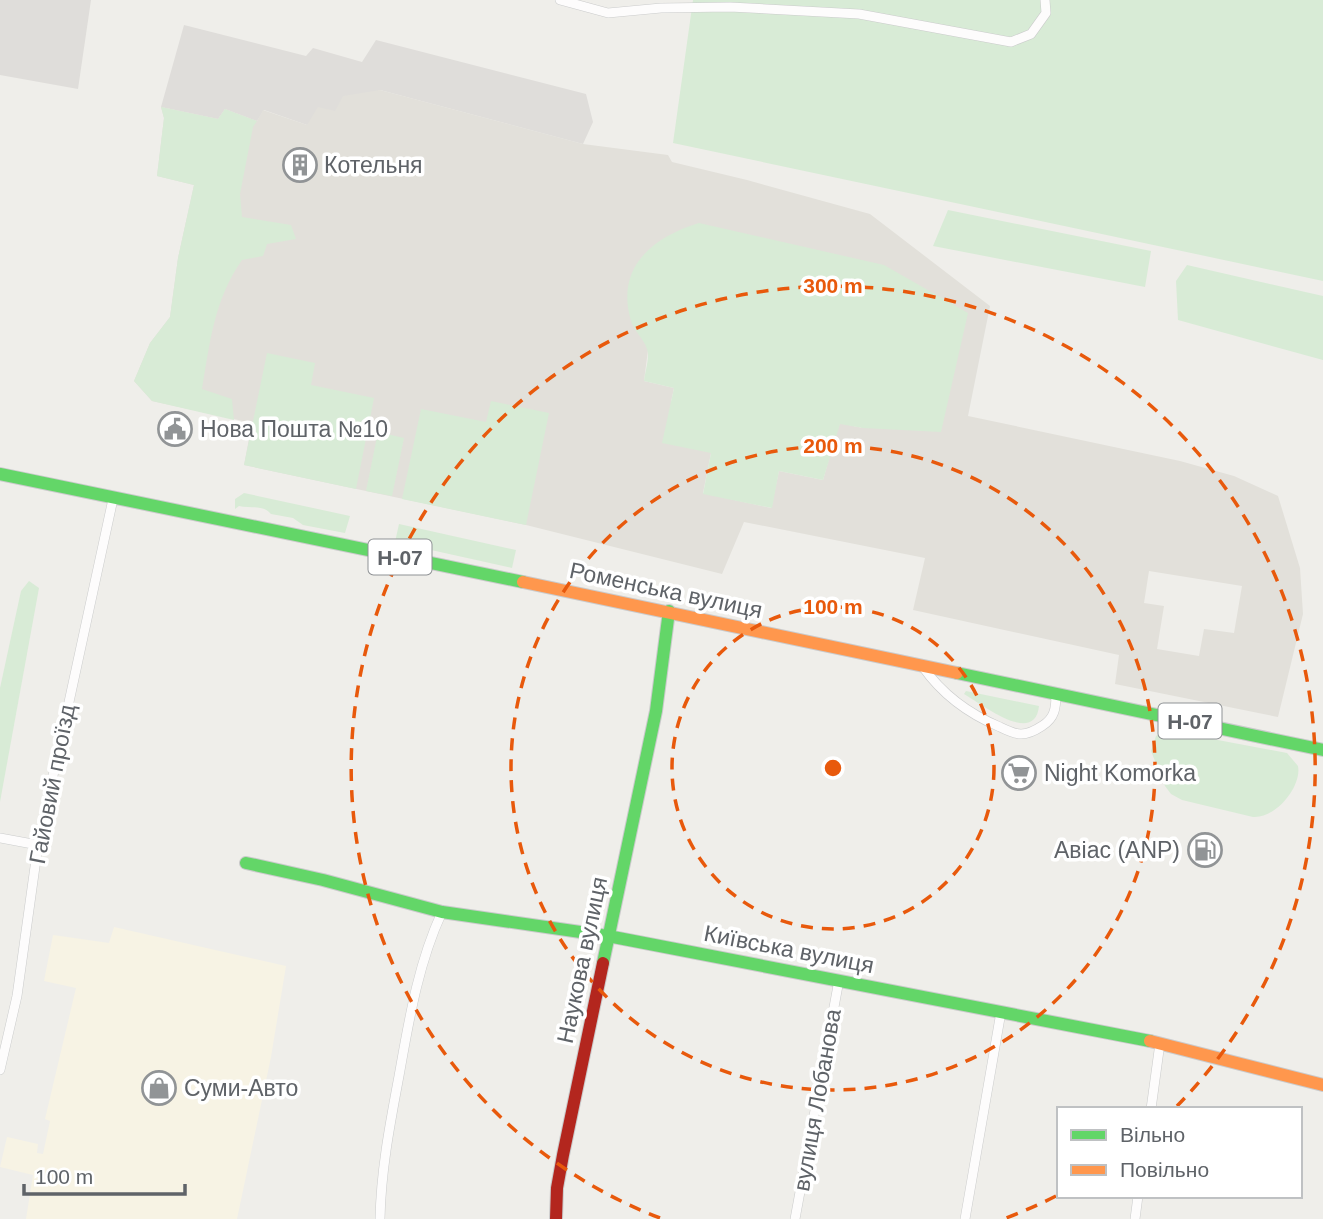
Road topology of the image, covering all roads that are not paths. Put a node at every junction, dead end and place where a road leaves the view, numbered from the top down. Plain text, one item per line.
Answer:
1 (560, 0) edge
2 (1045, 0) edge
3 (0, 474) edge
4 (113, 499) junction
5 (669, 611) junction
6 (922, 665) junction
7 (1056, 693) junction
8 (1323, 750) edge
9 (0, 838) edge
10 (38, 845) junction
11 (246, 863) dead end
12 (442, 912) junction
13 (608, 936) junction
14 (839, 980) junction
15 (1001, 1012) junction
16 (1160, 1043) junction
17 (0, 1070) edge
18 (1323, 1085) edge
19 (1151, 1107) edge
20 (1138, 1198) edge
21 (380, 1219) edge
22 (556, 1219) edge
23 (795, 1219) edge
24 (965, 1219) edge
25 (1135, 1219) edge

1 - 2 street
3 - 4 street, Роменська вулиця / Н-07
4 - 5 street, Роменська вулиця / Н-07
4 - 10 street, Гайовий проїзд
5 - 6 street, Роменська вулиця / Н-07
5 - 13 street, Наукова вулиця
6 - 7 street, Роменська вулиця / Н-07
6 - 7 street
7 - 8 street, Роменська вулиця / Н-07
9 - 10 street
10 - 17 street, Гайовий проїзд
11 - 12 street, Київська вулиця
12 - 13 street, Київська вулиця
12 - 21 street
13 - 14 street, Київська вулиця
13 - 22 street, Наукова вулиця
14 - 15 street, Київська вулиця
14 - 23 street, вулиця Лобанова
15 - 16 street, Київська вулиця
15 - 24 street
16 - 18 street, Київська вулиця
16 - 19 street
20 - 25 street

